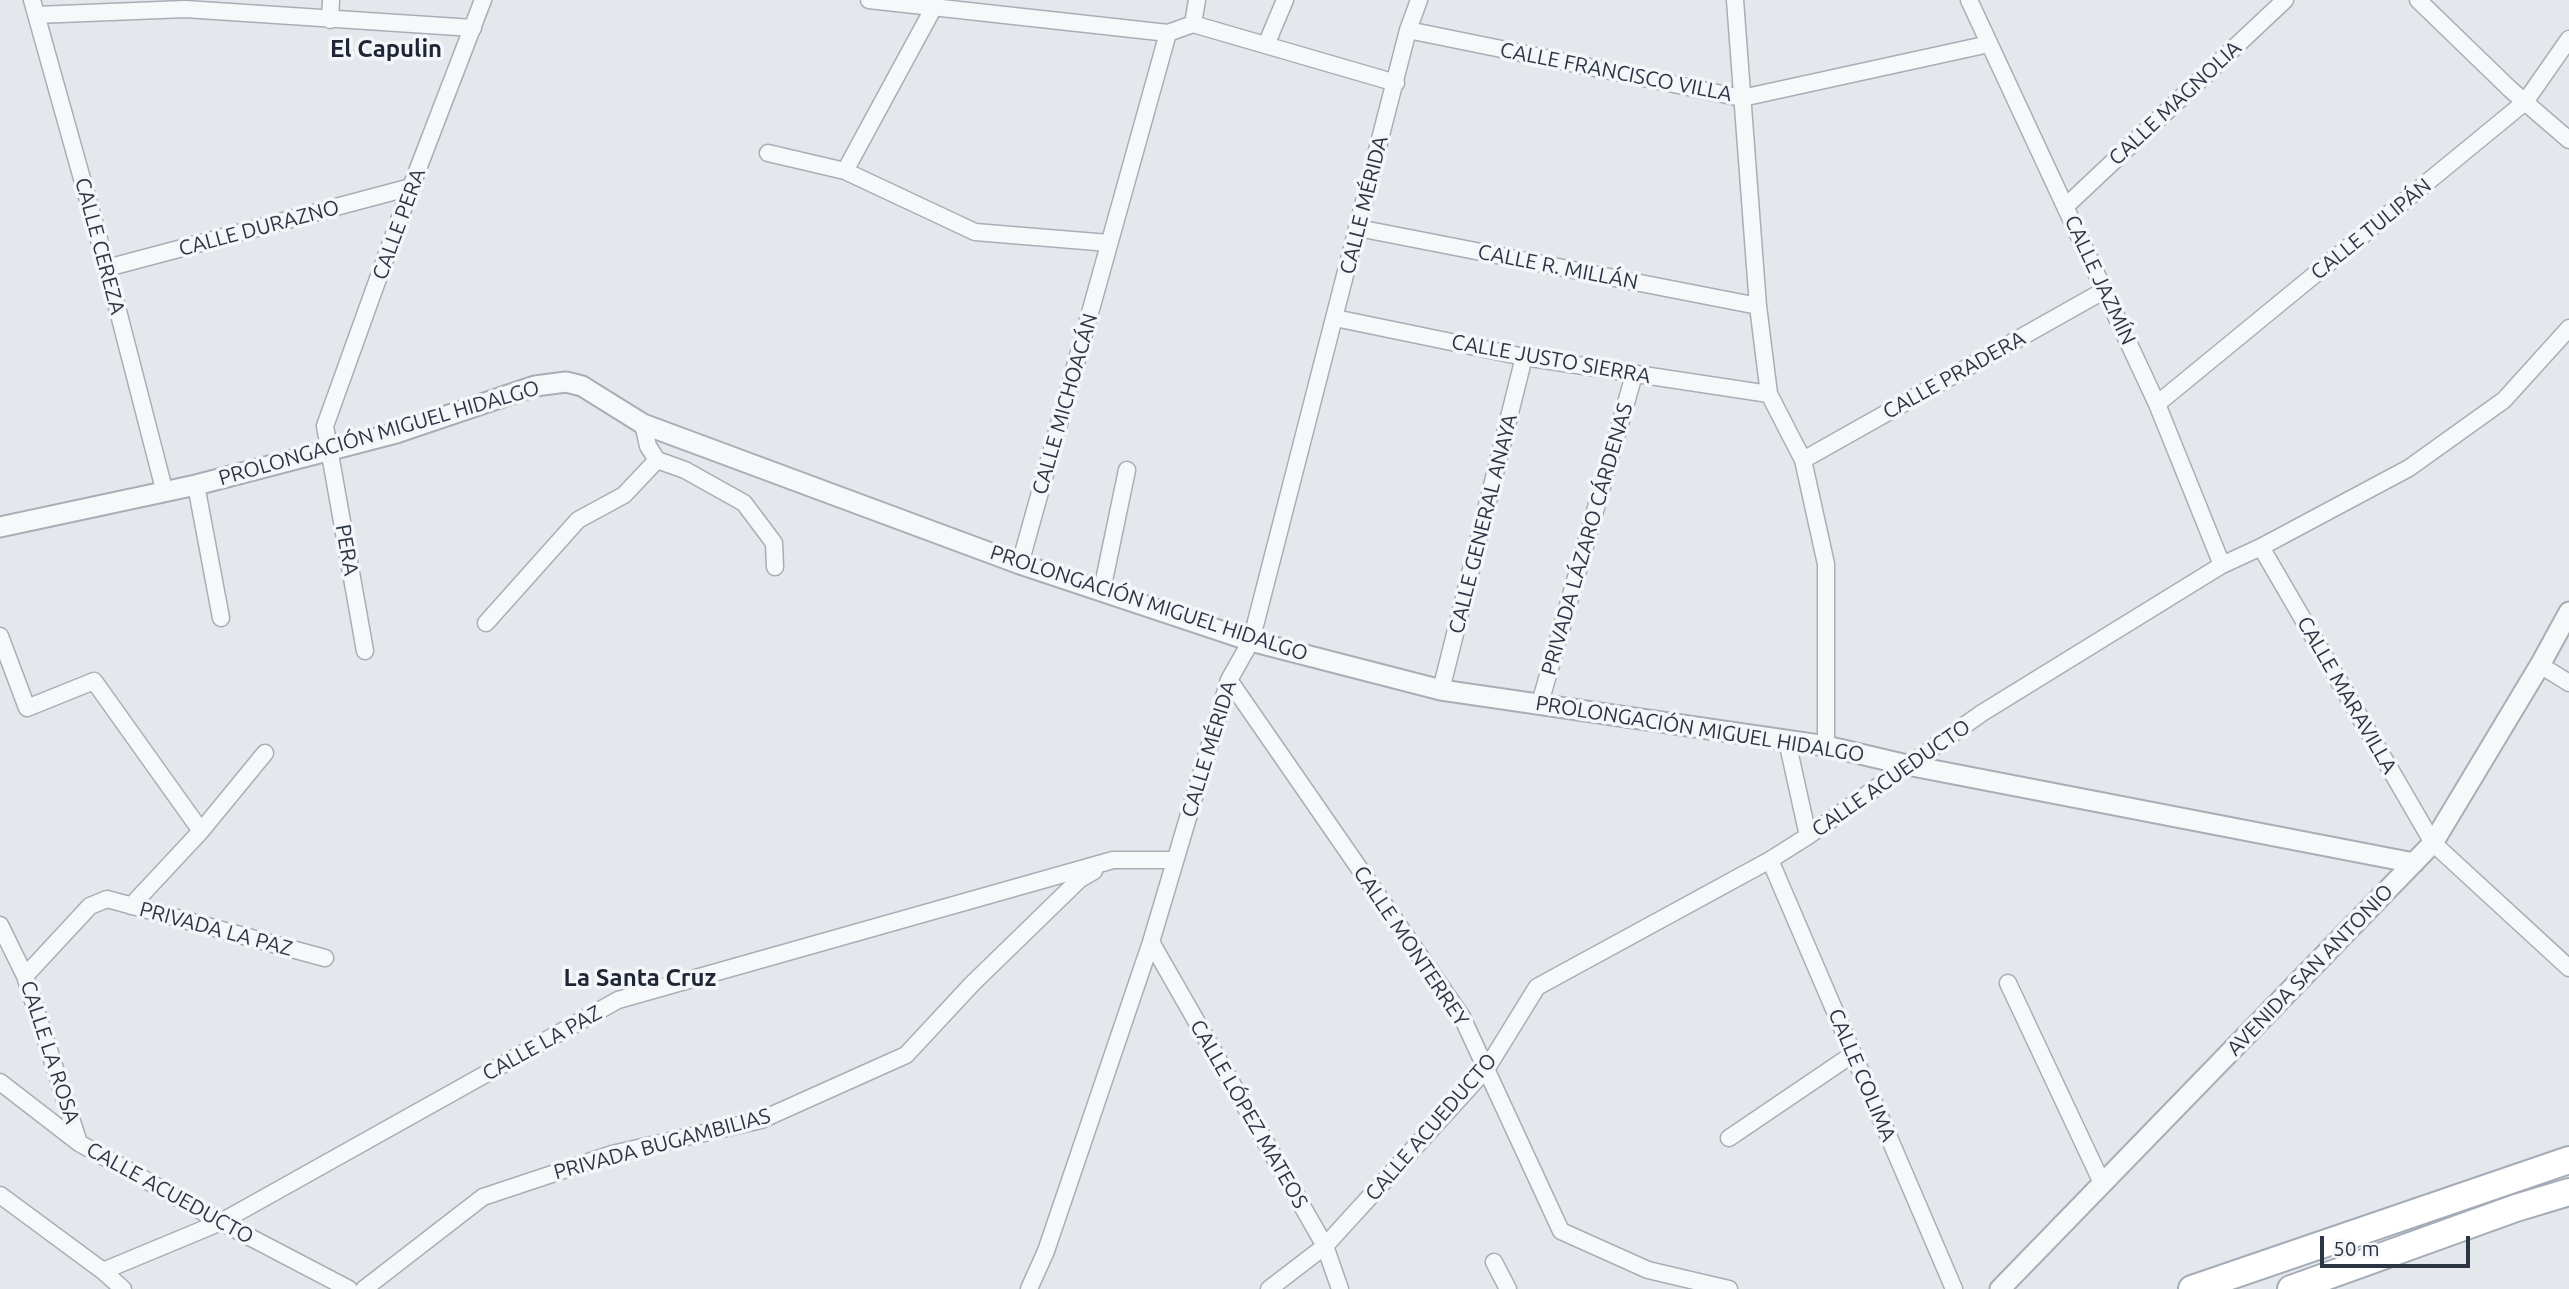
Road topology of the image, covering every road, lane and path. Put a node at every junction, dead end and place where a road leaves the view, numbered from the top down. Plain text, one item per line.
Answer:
1 (331, 0) edge
2 (483, 0) edge
3 (869, 0) edge
4 (1197, 0) edge
5 (1285, 0) edge
6 (1419, 0) edge
7 (1735, 0) edge
8 (1969, 0) edge
9 (2285, 0) edge
10 (2418, 0) edge
11 (185, 5) edge
12 (34, 7) edge
13 (934, 7) junction
14 (330, 20) junction
15 (1193, 24) junction
16 (473, 28) junction
17 (1408, 30) junction
18 (1168, 33) junction
19 (2569, 39) edge
20 (1989, 44) junction
21 (1266, 45) junction
22 (1395, 83) junction
23 (1742, 98) junction
24 (2525, 102) junction
25 (2569, 140) edge
26 (768, 153) dead end
27 (845, 171) junction
28 (411, 187) junction
29 (2066, 206) junction
30 (1358, 228) junction
31 (1109, 243) junction
32 (107, 268) junction
33 (2105, 290) junction
34 (1758, 306) junction
35 (1335, 318) junction
36 (2569, 328) edge
37 (1524, 358) junction
38 (1634, 375) junction
39 (1769, 394) junction
40 (2157, 404) junction
41 (643, 424) junction
42 (329, 450) junction
43 (657, 460) junction
44 (1803, 460) junction
45 (1127, 470) dead end
46 (196, 485) junction
47 (165, 493) junction
48 (0, 527) edge
49 (2261, 547) junction
50 (1020, 564) junction
51 (2222, 565) junction
52 (775, 567) dead end
53 (1102, 590) junction
54 (2569, 612) edge
55 (221, 618) dead end
56 (486, 623) dead end
57 (0, 636) edge
58 (1251, 640) junction
59 (365, 651) dead end
60 (2540, 665) junction
61 (1229, 680) junction
62 (2569, 683) edge
63 (1441, 690) junction
64 (1541, 703) junction
65 (1787, 741) junction
66 (1826, 746) junction
67 (265, 753) dead end
68 (1907, 765) junction
69 (201, 831) junction
70 (1808, 836) junction
71 (2433, 843) junction
72 (1113, 860) junction
73 (1175, 860) junction
74 (1770, 860) junction
75 (2414, 863) junction
76 (131, 906) junction
77 (0, 925) edge
78 (1152, 943) junction
79 (325, 958) dead end
80 (2569, 968) edge
81 (25, 976) junction
82 (2008, 984) dead end
83 (1853, 1054) junction
84 (1488, 1068) junction
85 (0, 1082) edge
86 (1729, 1138) dead end
87 (79, 1143) junction
88 (2562, 1162) edge
89 (2102, 1183) junction
90 (2566, 1193) edge
91 (0, 1195) edge
92 (221, 1222) junction
93 (1325, 1246) junction
94 (1494, 1262) dead end
95 (103, 1271) junction
96 (122, 1289) edge
97 (349, 1289) edge
98 (364, 1289) edge
99 (1029, 1289) edge
100 (1269, 1289) edge
101 (1340, 1289) edge
102 (1508, 1289) edge
103 (1729, 1289) edge
104 (1954, 1289) edge
105 (2000, 1289) edge
106 (2192, 1289) edge
107 (2291, 1289) edge

1 - 14 street
2 - 16 street, CALLE PERA
3 - 13 street
4 - 15 street
5 - 21 street
6 - 17 street, CALLE MÉRIDA
7 - 23 street
8 - 20 street, CALLE JAZMÍN
9 - 29 street, CALLE MAGNOLIA
10 - 24 street
11 - 12 street
11 - 14 street
12 - 32 street, CALLE CEREZA
13 - 18 street
13 - 27 street
14 - 16 street
15 - 18 street
15 - 21 street
16 - 28 street, CALLE PERA
17 - 22 street, CALLE MÉRIDA
17 - 23 street, CALLE FRANCISCO VILLA
18 - 31 street, CALLE MICHOACÁN
19 - 24 street, CALLE TULIPÁN
20 - 23 street, CALLE FRANCISCO VILLA
20 - 29 street, CALLE JAZMÍN
21 - 22 street
22 - 30 street, CALLE MÉRIDA
23 - 34 street
24 - 25 street
24 - 40 street, CALLE TULIPÁN
26 - 27 street
27 - 31 street
28 - 32 street, CALLE DURAZNO
28 - 42 street, CALLE PERA
29 - 33 street, CALLE JAZMÍN
30 - 34 street, CALLE R. MILLÁN
30 - 35 street, CALLE MÉRIDA
31 - 50 street, CALLE MICHOACÁN
32 - 47 street, CALLE CEREZA
33 - 40 street, CALLE JAZMÍN
33 - 44 street, CALLE PRADERA
34 - 39 street
35 - 37 street, CALLE JUSTO SIERRA
35 - 58 street, CALLE MÉRIDA
36 - 49 street, CALLE ACUEDUCTO
37 - 38 street, CALLE JUSTO SIERRA
37 - 63 street, CALLE GENERAL ANAYA
38 - 39 street, CALLE JUSTO SIERRA
38 - 64 street, PRIVADA LÁZARO CÁRDENAS
39 - 44 street
40 - 51 street, CALLE JAZMÍN
41 - 42 street, PROLONGACIÓN MIGUEL HIDALGO
41 - 43 street
41 - 50 street, PROLONGACIÓN MIGUEL HIDALGO
42 - 46 street, PROLONGACIÓN MIGUEL HIDALGO
42 - 59 street, PERA
43 - 52 street
43 - 56 street
44 - 66 street
45 - 53 street
46 - 47 street, PROLONGACIÓN MIGUEL HIDALGO
46 - 55 street
47 - 48 street, PROLONGACIÓN MIGUEL HIDALGO
49 - 51 street, CALLE ACUEDUCTO
49 - 71 street, CALLE MARAVILLA
50 - 53 street, PROLONGACIÓN MIGUEL HIDALGO
51 - 68 street, CALLE ACUEDUCTO
53 - 58 street, PROLONGACIÓN MIGUEL HIDALGO
54 - 60 street, AVENIDA SAN ANTONIO
57 - 69 street
58 - 61 street, CALLE MÉRIDA
58 - 63 street, PROLONGACIÓN MIGUEL HIDALGO
60 - 62 street
60 - 71 street, AVENIDA SAN ANTONIO
61 - 73 street, CALLE MÉRIDA
61 - 84 street, CALLE MONTERREY
63 - 64 street, PROLONGACIÓN MIGUEL HIDALGO
64 - 65 street, PROLONGACIÓN MIGUEL HIDALGO
65 - 66 street, PROLONGACIÓN MIGUEL HIDALGO
65 - 70 street
66 - 68 street, PROLONGACIÓN MIGUEL HIDALGO
67 - 69 street
68 - 70 street, CALLE ACUEDUCTO
68 - 75 street, PROLONGACIÓN MIGUEL HIDALGO
69 - 76 street
70 - 74 street, CALLE ACUEDUCTO
71 - 75 street, AVENIDA SAN ANTONIO
71 - 80 street, CALLE MARAVILLA
72 - 73 street, CALLE LA PAZ
72 - 92 street, CALLE LA PAZ
72 - 98 street, PRIVADA BUGAMBILIAS
73 - 78 street, CALLE MÉRIDA
74 - 83 street, CALLE COLIMA
74 - 84 street, CALLE ACUEDUCTO
75 - 89 street, AVENIDA SAN ANTONIO
76 - 79 street, PRIVADA LA PAZ
76 - 81 street, PRIVADA LA PAZ
77 - 81 street, CALLE LA ROSA
78 - 93 street, CALLE LÓPEZ MATEOS
78 - 99 street, CALLE MÉRIDA
81 - 87 street, CALLE LA ROSA
82 - 89 street
83 - 86 street
83 - 104 street, CALLE COLIMA
84 - 93 street, CALLE ACUEDUCTO
84 - 103 street, CALLE MONTERREY
85 - 87 street, CALLE ACUEDUCTO
87 - 92 street, CALLE ACUEDUCTO
88 - 90 main road
88 - 106 main road
89 - 105 street, AVENIDA SAN ANTONIO
90 - 107 main road
91 - 95 street
92 - 95 street, CALLE LA PAZ
92 - 97 street, CALLE ACUEDUCTO
93 - 100 street, CALLE ACUEDUCTO
93 - 101 street, CALLE LÓPEZ MATEOS
94 - 102 street
95 - 96 street

